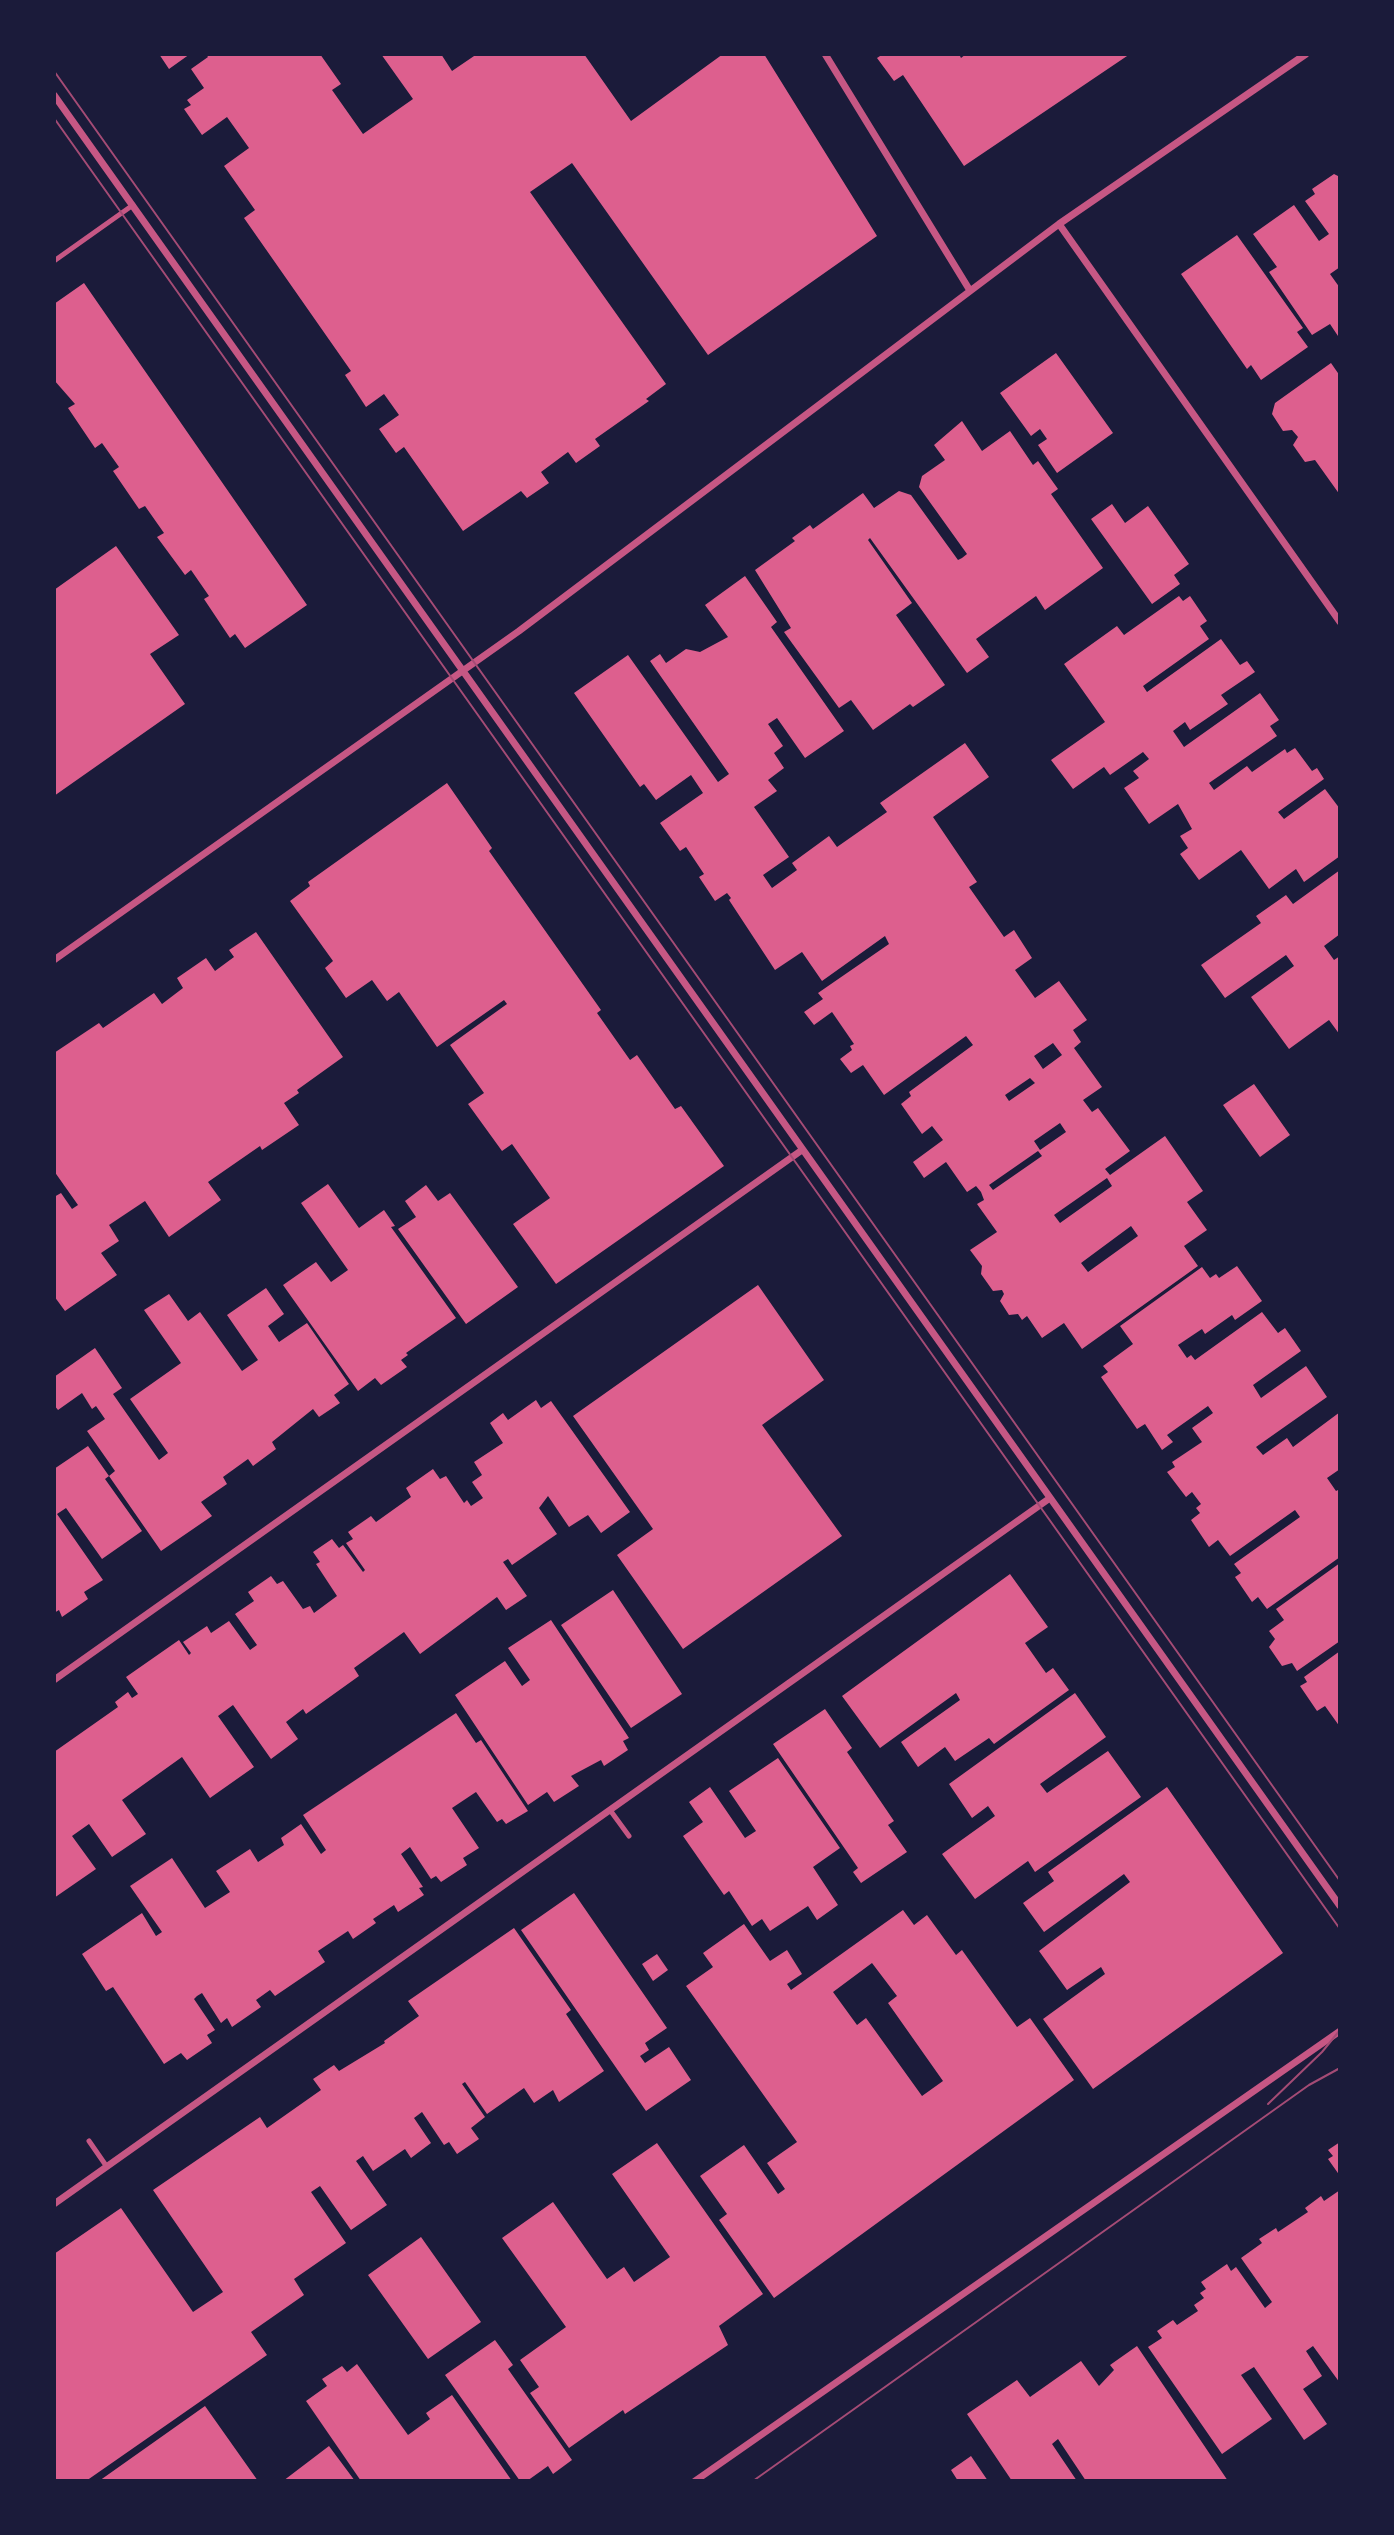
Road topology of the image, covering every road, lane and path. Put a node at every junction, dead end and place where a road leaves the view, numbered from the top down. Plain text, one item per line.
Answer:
1 (825, 54) edge
2 (1306, 54) edge
3 (54, 95) edge
4 (133, 205) junction
5 (1059, 224) junction
6 (54, 261) edge
7 (969, 289) junction
8 (1340, 622) edge
9 (463, 670) junction
10 (54, 960) edge
11 (802, 1150) junction
12 (1050, 1497) junction
13 (54, 1680) edge
14 (610, 1810) junction
15 (629, 1836) dead end
16 (1340, 1906) edge
17 (1340, 2031) edge
18 (89, 2141) dead end
19 (107, 2167) junction
20 (54, 2204) edge
21 (695, 2481) edge

1 - 7 street
2 - 5 street
3 - 4 street
4 - 6 lane
4 - 9 street
5 - 7 street
5 - 8 street
7 - 9 street
9 - 10 street
9 - 11 street
11 - 12 street
11 - 13 street
12 - 14 street
12 - 16 street
14 - 15 lane
14 - 19 street
17 - 21 street
18 - 19 lane
19 - 20 street

